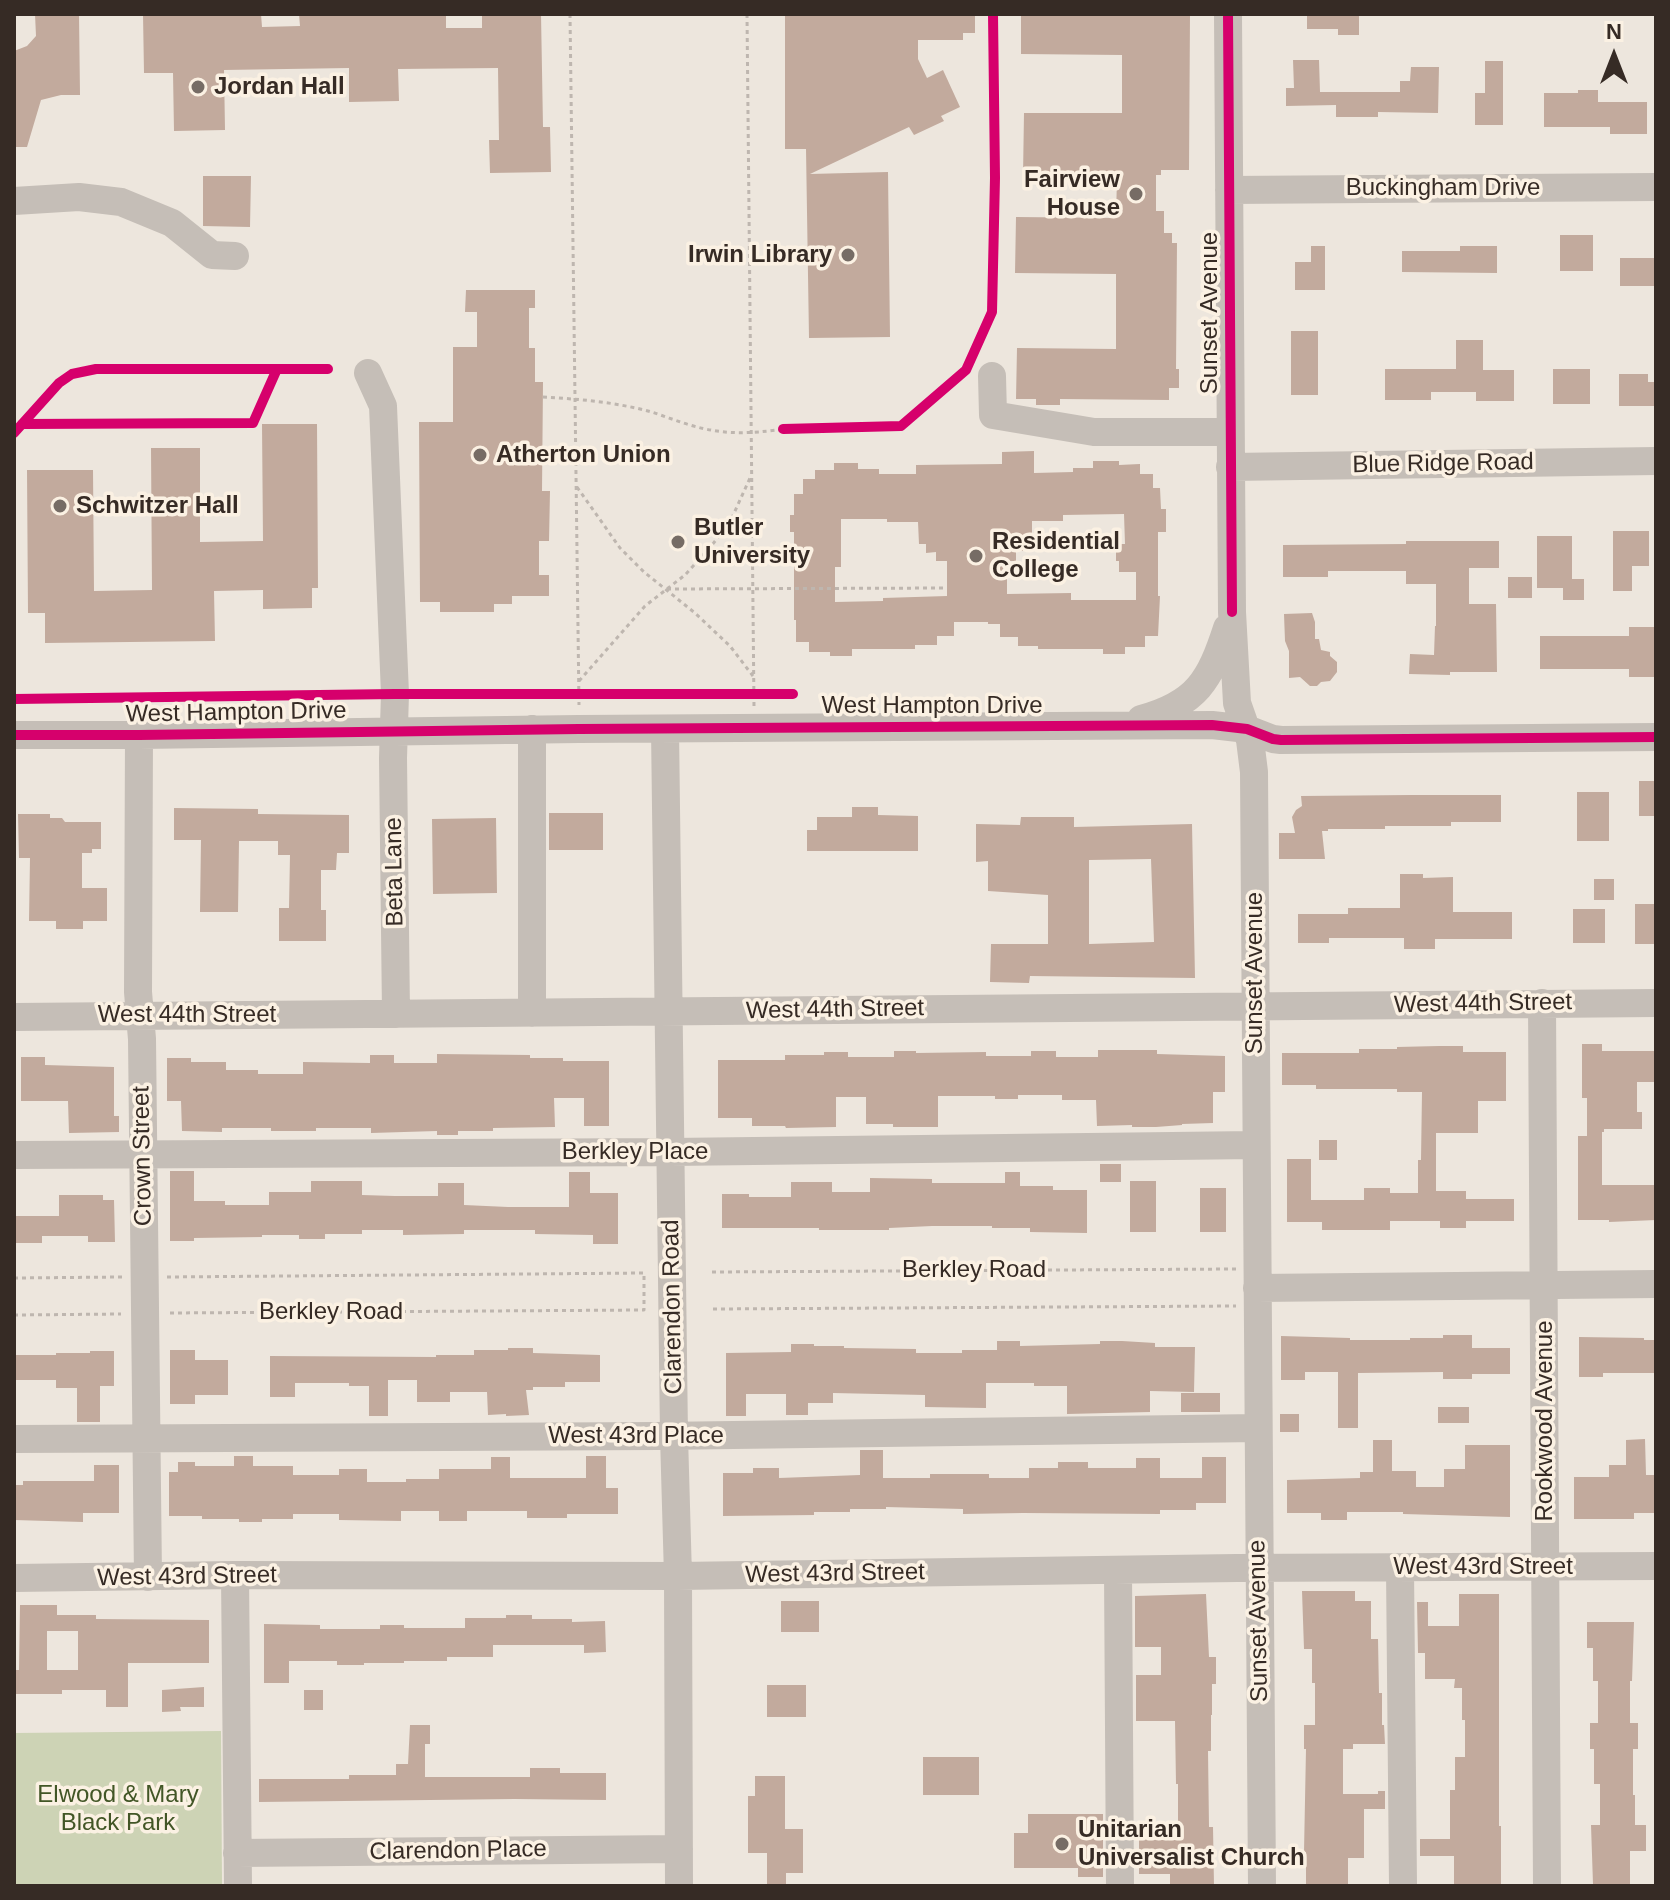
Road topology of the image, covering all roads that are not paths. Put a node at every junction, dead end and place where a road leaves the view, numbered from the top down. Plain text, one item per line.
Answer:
1 (1228, 14) edge
2 (1656, 187) edge
3 (1229, 190) junction
4 (14, 201) edge
5 (235, 256) dead end
6 (368, 373) dead end
7 (992, 376) dead end
8 (1230, 432) junction
9 (1656, 461) edge
10 (1230, 467) junction
11 (1232, 612) junction
12 (1121, 725) junction
13 (532, 729) junction
14 (665, 729) junction
15 (1247, 729) junction
16 (393, 731) junction
17 (14, 735) edge
18 (139, 735) junction
19 (1656, 737) edge
20 (1542, 1003) junction
21 (1656, 1003) edge
22 (1255, 1006) junction
23 (532, 1013) junction
24 (669, 1013) junction
25 (396, 1014) junction
26 (140, 1015) junction
27 (14, 1017) edge
28 (1255, 1145) junction
29 (671, 1152) junction
30 (143, 1154) junction
31 (14, 1155) edge
32 (1656, 1284) edge
33 (1544, 1285) junction
34 (1243, 1288) junction
35 (1258, 1428) junction
36 (674, 1436) junction
37 (147, 1437) junction
38 (14, 1439) edge
39 (1656, 1566) edge
40 (1546, 1567) junction
41 (1259, 1568) junction
42 (1400, 1568) junction
43 (1118, 1570) junction
44 (235, 1575) junction
45 (678, 1576) junction
46 (148, 1577) junction
47 (14, 1578) edge
48 (679, 1849) junction
49 (237, 1853) junction
50 (238, 1886) edge
51 (679, 1886) edge
52 (1120, 1886) edge
53 (1262, 1886) edge
54 (1403, 1886) edge
55 (1547, 1886) edge

1 - 3 street, Sunset Avenue
2 - 3 street, Buckingham Drive
3 - 8 street, Sunset Avenue
4 - 5 street
6 - 16 street, Beta Lane
7 - 8 street
8 - 10 street, Sunset Avenue
9 - 10 street, Blue Ridge Road
10 - 11 street, Sunset Avenue
11 - 12 street
11 - 15 street, Sunset Avenue
12 - 14 street, West Hampton Drive
12 - 15 street, West Hampton Drive
13 - 14 street, West Hampton Drive
13 - 16 street, West Hampton Drive
13 - 23 street
14 - 24 street, Clarendon Road
15 - 19 street, West Hampton Drive
15 - 22 street, Sunset Avenue
16 - 18 street, West Hampton Drive
16 - 25 street, Beta Lane
17 - 18 street, West Hampton Drive
18 - 26 street, Crown Street
20 - 21 street, West 44th Street
20 - 22 street, West 44th Street
20 - 33 street, Rookwood Avenue
22 - 24 street, West 44th Street
22 - 28 street, Sunset Avenue
23 - 24 street, West 44th Street
23 - 25 street, West 44th Street
24 - 29 street, Clarendon Road
25 - 26 street, West 44th Street
26 - 27 street, West 44th Street
26 - 30 street, Crown Street
28 - 29 street, Berkley Place
28 - 34 street, Sunset Avenue
29 - 30 street, Berkley Place
29 - 36 street, Clarendon Road
30 - 31 street, Berkley Place
30 - 37 street, Crown Street
32 - 33 street
33 - 34 street
33 - 40 street, Rookwood Avenue
34 - 35 street, Sunset Avenue
35 - 36 street, West 43rd Place
35 - 41 street, Sunset Avenue
36 - 37 street, West 43rd Place
36 - 45 street, Clarendon Road
37 - 38 street, West 43rd Place
37 - 46 street, Crown Street
39 - 40 street, West 43rd Street
40 - 42 street, West 43rd Street
40 - 55 street, Rookwood Avenue
41 - 42 street, West 43rd Street
41 - 43 street, West 43rd Street
41 - 53 street, Sunset Avenue
42 - 54 street
43 - 45 street, West 43rd Street
43 - 52 street
44 - 45 street, West 43rd Street
44 - 46 street, West 43rd Street
44 - 49 street
45 - 48 street, Clarendon Road
46 - 47 street, West 43rd Street
48 - 49 street, Clarendon Place
48 - 51 street, Clarendon Road
49 - 50 street

